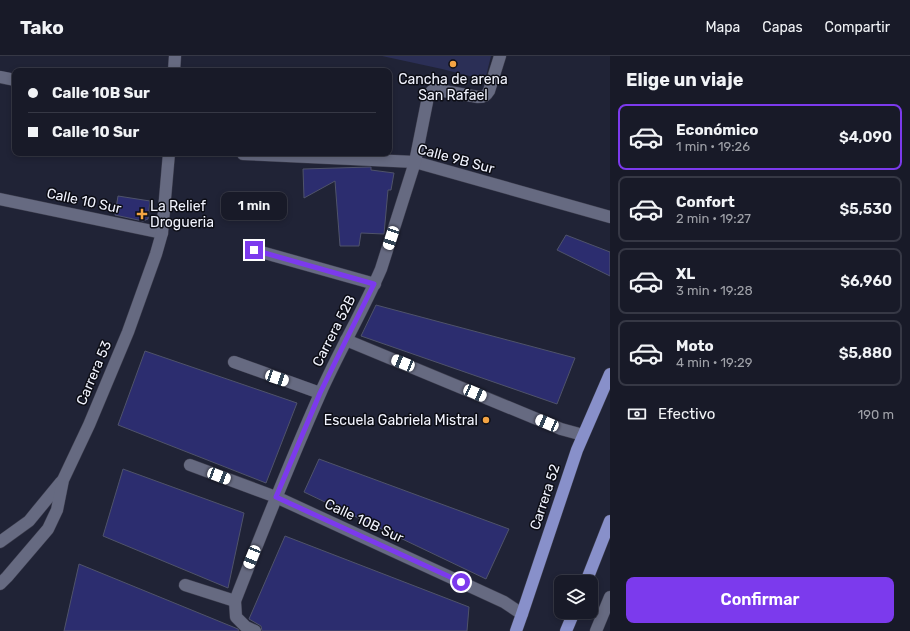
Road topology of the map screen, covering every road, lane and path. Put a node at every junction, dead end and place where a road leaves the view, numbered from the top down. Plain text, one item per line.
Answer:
1 (175, 56) edge
2 (500, 56) edge
3 (174, 68) edge
4 (0, 77) edge
5 (12, 79) edge
6 (169, 156) edge
7 (286, 156) edge
8 (415, 162) junction
9 (0, 198) edge
10 (610, 217) edge
11 (162, 233) junction
12 (254, 250) dead end
13 (374, 284) junction
14 (346, 340) junction
15 (234, 362) dead end
16 (610, 374) edge
17 (320, 393) junction
18 (583, 435) junction
19 (190, 465) dead end
20 (63, 480) junction
21 (276, 497) junction
22 (610, 521) edge
23 (0, 542) edge
24 (589, 575) edge
25 (0, 584) edge
26 (185, 585) dead end
27 (610, 597) edge
28 (235, 601) junction
29 (522, 614) junction
30 (571, 619) edge
31 (255, 631) edge
32 (516, 631) edge
33 (566, 631) edge
34 (596, 631) edge

1 - 3 street
2 - 8 street, Carrera 52B
4 - 5 street
6 - 11 street, Carrera 53
7 - 8 street, Calle 9B Sur
8 - 10 street, Calle 9B Sur
8 - 13 street, Carrera 52B
9 - 11 street, Calle 10 Sur
11 - 20 street, Carrera 53
12 - 13 street
13 - 14 street, Carrera 52B
14 - 17 street, Carrera 52B
14 - 18 street
15 - 17 street
16 - 18 main road, Carrera 52
17 - 21 street, Carrera 52B
18 - 29 main road, Carrera 52
19 - 21 street, Calle 10B Sur
20 - 23 street
20 - 25 street, Carrera 53
21 - 28 street, Carrera 52B
21 - 29 street, Calle 10B Sur
22 - 24 main road
26 - 28 street
27 - 34 street
28 - 31 street
29 - 32 main road, Carrera 52
30 - 33 main road

